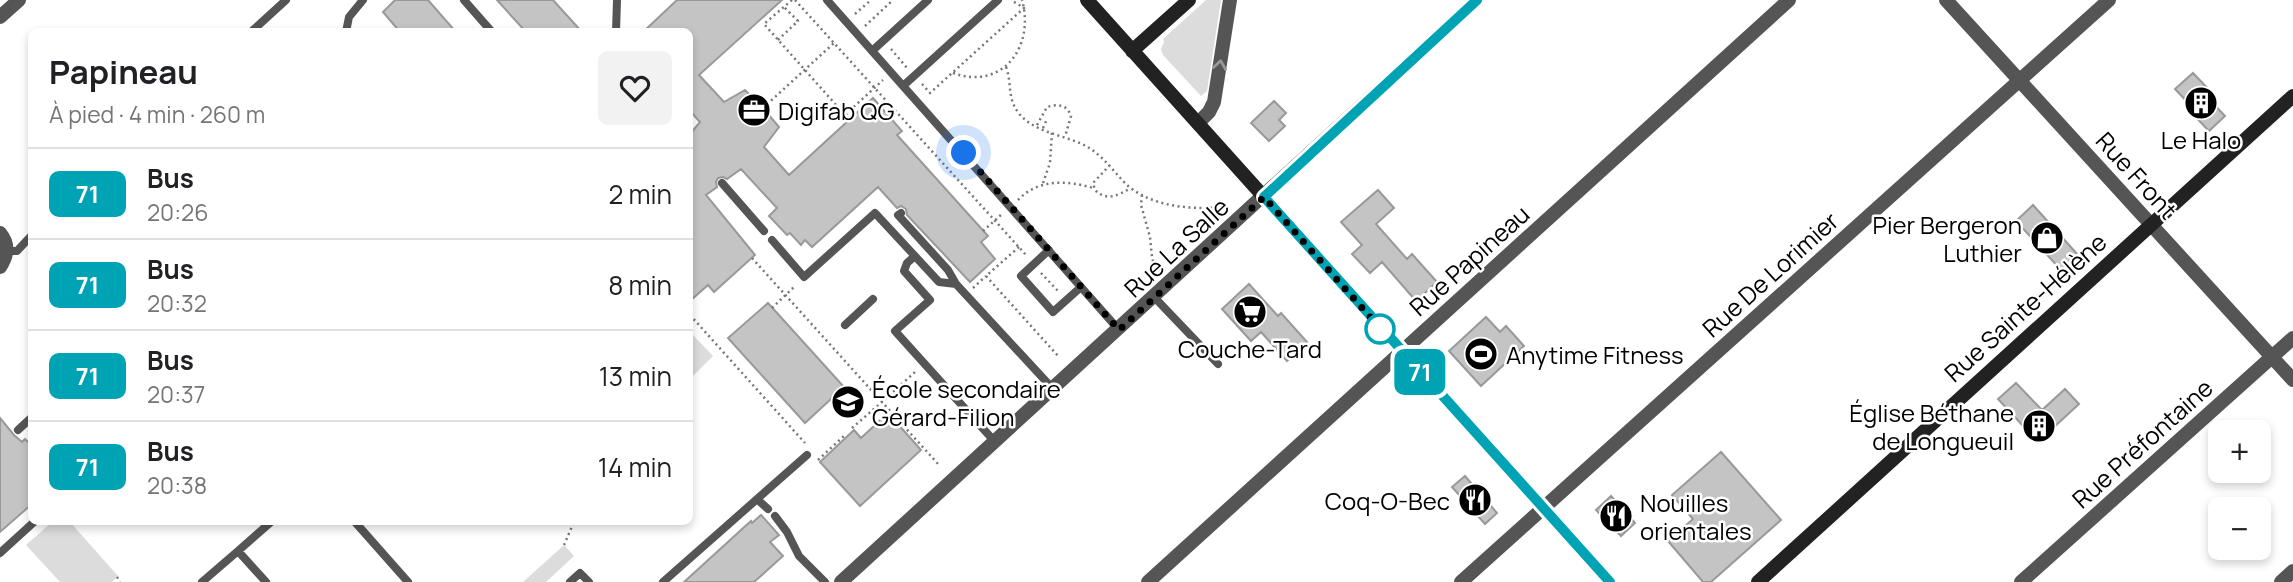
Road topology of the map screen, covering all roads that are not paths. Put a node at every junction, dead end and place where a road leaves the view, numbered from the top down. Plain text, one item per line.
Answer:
1 (19, 0) edge
2 (286, 0) edge
3 (363, 0) edge
4 (464, 0) edge
5 (617, 0) edge
6 (928, 0) edge
7 (998, 0) edge
8 (1087, 0) edge
9 (1189, 0) edge
10 (1230, 0) edge
11 (1477, 0) edge
12 (1789, 0) edge
13 (1946, 0) edge
14 (2109, 0) edge
15 (830, 1) edge
16 (0, 17) edge
17 (255, 28) edge
18 (347, 28) edge
19 (488, 28) edge
20 (616, 28) edge
21 (872, 51) junction
22 (1132, 51) junction
23 (2020, 81) junction
24 (904, 86) junction
25 (2293, 96) edge
26 (1198, 124) junction
27 (722, 183) dead end
28 (1264, 197) junction
29 (901, 213) dead end
30 (2150, 224) junction
31 (764, 231) dead end
32 (0, 233) edge
33 (28, 239) edge
34 (772, 240) dead end
35 (1049, 250) junction
36 (6, 251) junction
37 (915, 256) junction
38 (0, 267) edge
39 (957, 284) junction
40 (1081, 287) junction
41 (1154, 298) junction
42 (873, 299) dead end
43 (845, 325) dead end
44 (1119, 330) junction
45 (2293, 338) edge
46 (1401, 352) junction
47 (2272, 357) junction
48 (1218, 364) dead end
49 (2293, 380) edge
50 (1054, 390) junction
51 (28, 421) edge
52 (18, 430) dead end
53 (996, 443) junction
54 (807, 455) dead end
55 (758, 500) junction
56 (1543, 508) junction
57 (768, 509) dead end
58 (775, 516) dead end
59 (31, 525) edge
60 (268, 525) edge
61 (358, 525) edge
62 (238, 551) junction
63 (0, 553) edge
64 (2293, 571) edge
65 (202, 582) edge
66 (264, 582) edge
67 (408, 582) edge
68 (570, 582) edge
69 (589, 582) edge
70 (663, 582) edge
71 (825, 582) edge
72 (841, 582) edge
73 (1148, 582) edge
74 (1461, 582) edge
75 (1609, 582) edge
76 (1758, 582) edge
77 (2021, 582) edge
78 (2281, 582) edge

1 - 16 street
2 - 17 lane
3 - 18 lane
4 - 19 lane
5 - 20 lane
6 - 21 lane
7 - 24 lane
8 - 22 street
9 - 22 street
26 -> 10 street
11 - 28 street, Rue La Salle
12 - 46 street, Rue Papineau
13 - 23 street, Rue Front
14 - 23 street, Rue De Lorimier
15 - 21 lane
21 - 24 lane
22 - 26 street
23 - 30 street, Rue Front
23 - 56 street, Rue De Lorimier
24 - 35 lane
25 - 30 street, Rue Sainte-Hélène
26 - 28 street
27 - 31 lane
28 - 41 street, Rue La Salle
28 - 46 street
29 - 39 lane
30 - 47 street, Rue Front
30 - 76 street, Rue Sainte-Hélène
32 - 36 street
33 - 36 lane
34 - 37 lane
35 - 40 lane
35 - 40 lane
36 - 38 street
37 - 39 lane
37 - 53 lane
39 - 50 lane
40 - 44 lane
41 - 44 street, Rue La Salle
41 - 48 lane
42 - 43 lane
44 - 50 street, Rue La Salle
45 - 47 street, Rue Préfontaine
46 - 56 street
46 - 73 street, Rue Papineau
47 - 49 street, Rue Front
47 - 77 street, Rue Préfontaine
50 - 53 street, Rue La Salle
51 - 52 lane
53 - 72 street, Rue La Salle
54 - 55 lane
55 - 57 lane
55 - 70 lane
56 - 74 street, Rue De Lorimier
56 - 75 street
58 - 71 lane
59 - 63 lane
60 - 62 lane
61 - 67 lane
62 - 65 lane
62 - 66 lane
64 - 78 street
68 - 69 lane

